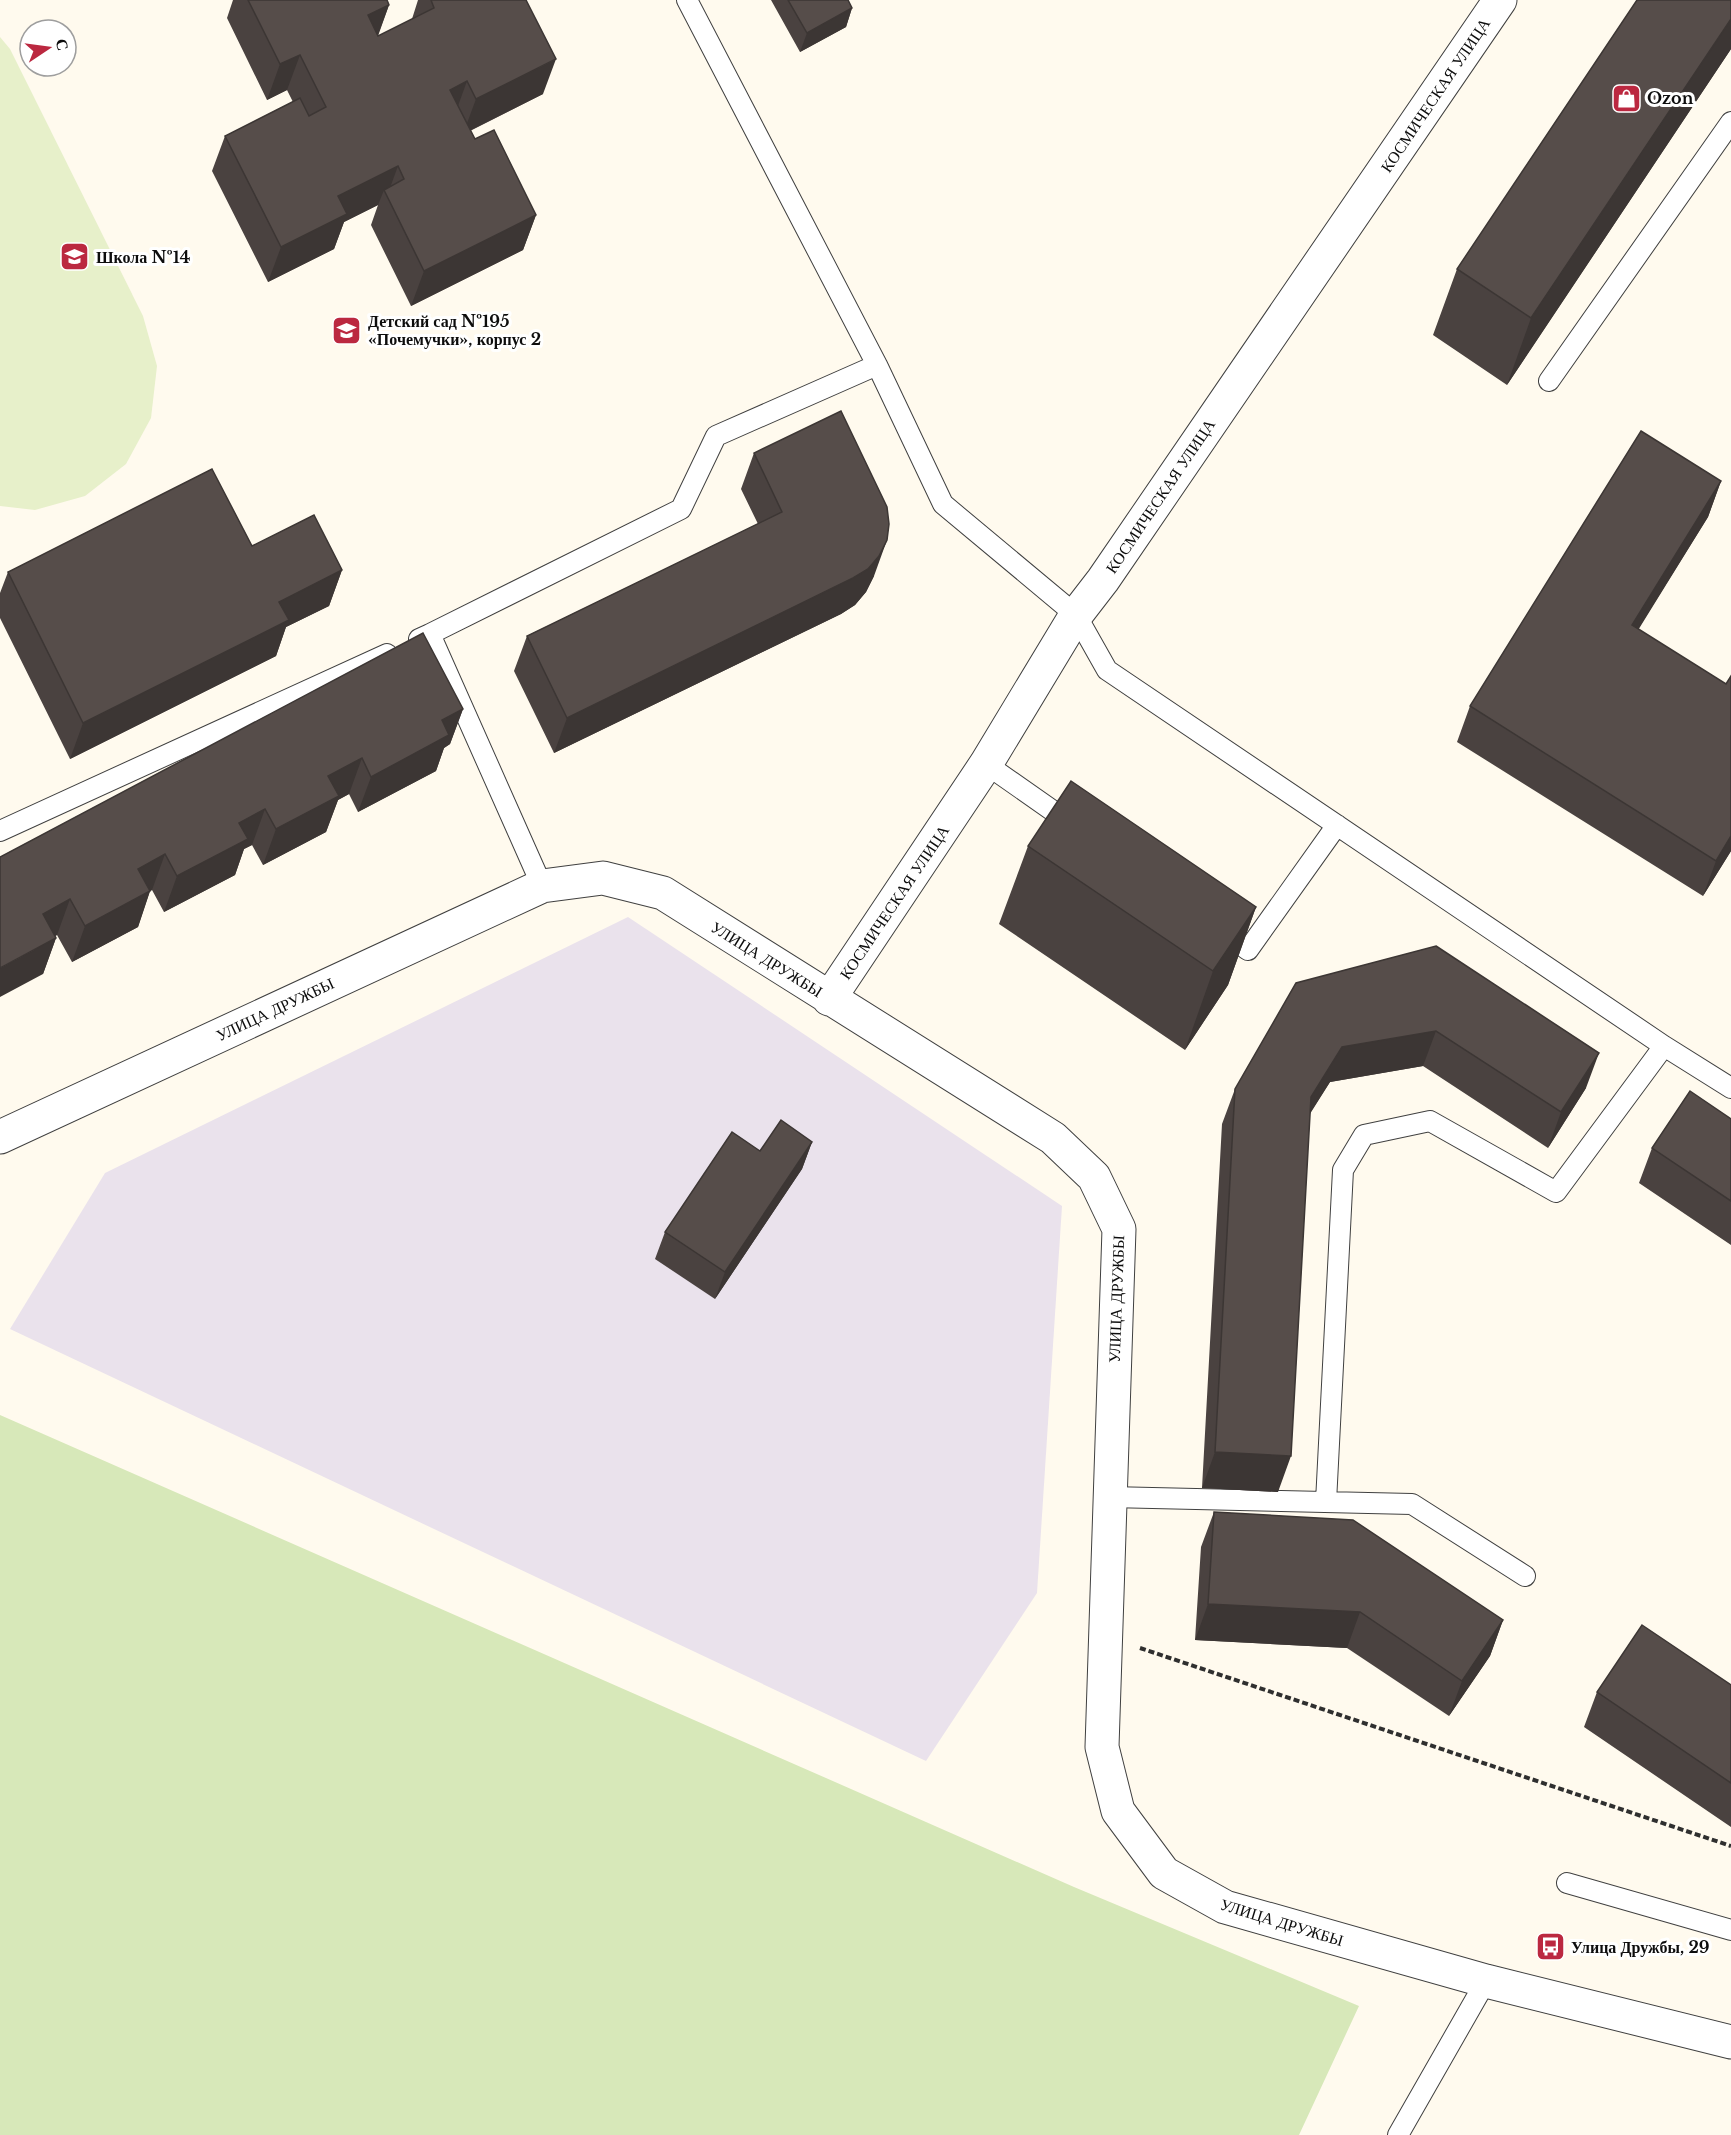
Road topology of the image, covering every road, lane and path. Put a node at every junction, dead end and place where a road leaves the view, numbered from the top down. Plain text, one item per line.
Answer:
1 (687, 0) edge
2 (1500, 0) edge
3 (1731, 122) edge
4 (877, 364) junction
5 (1549, 381) dead end
6 (1077, 615) junction
7 (430, 634) junction
8 (986, 764) junction
9 (1337, 825) junction
10 (0, 831) edge
11 (1087, 835) edge
12 (542, 886) junction
13 (1210, 923) edge
14 (829, 999) junction
15 (1664, 1046) junction
16 (1731, 1088) edge
17 (0, 1137) edge
18 (1109, 1497) junction
19 (1326, 1502) junction
20 (1525, 1576) dead end
21 (1134, 1647) dead end
22 (1731, 1846) edge
23 (1567, 1883) dead end
24 (1731, 1930) edge
25 (1486, 1981) junction
26 (1731, 2042) edge
27 (1398, 2135) edge

1 - 4 lane
2 - 6 street, КОСМИЧЕСКАЯ УЛИЦА
3 - 5 lane
4 - 6 lane
4 - 7 lane
6 - 8 street, КОСМИЧЕСКАЯ УЛИЦА
6 - 9 lane
7 - 10 lane
7 - 12 lane
8 - 11 lane
8 - 14 street, КОСМИЧЕСКАЯ УЛИЦА
9 - 13 lane
9 - 15 lane
12 - 14 street, УЛИЦА ДРУЖБЫ
12 - 17 street, УЛИЦА ДРУЖБЫ
14 - 18 street, УЛИЦА ДРУЖБЫ
15 - 16 lane
15 - 19 lane
18 - 19 lane
18 - 25 street, УЛИЦА ДРУЖБЫ
19 - 20 lane
21 - 22 path
23 - 24 lane
25 - 26 street, УЛИЦА ДРУЖБЫ
25 - 27 lane

